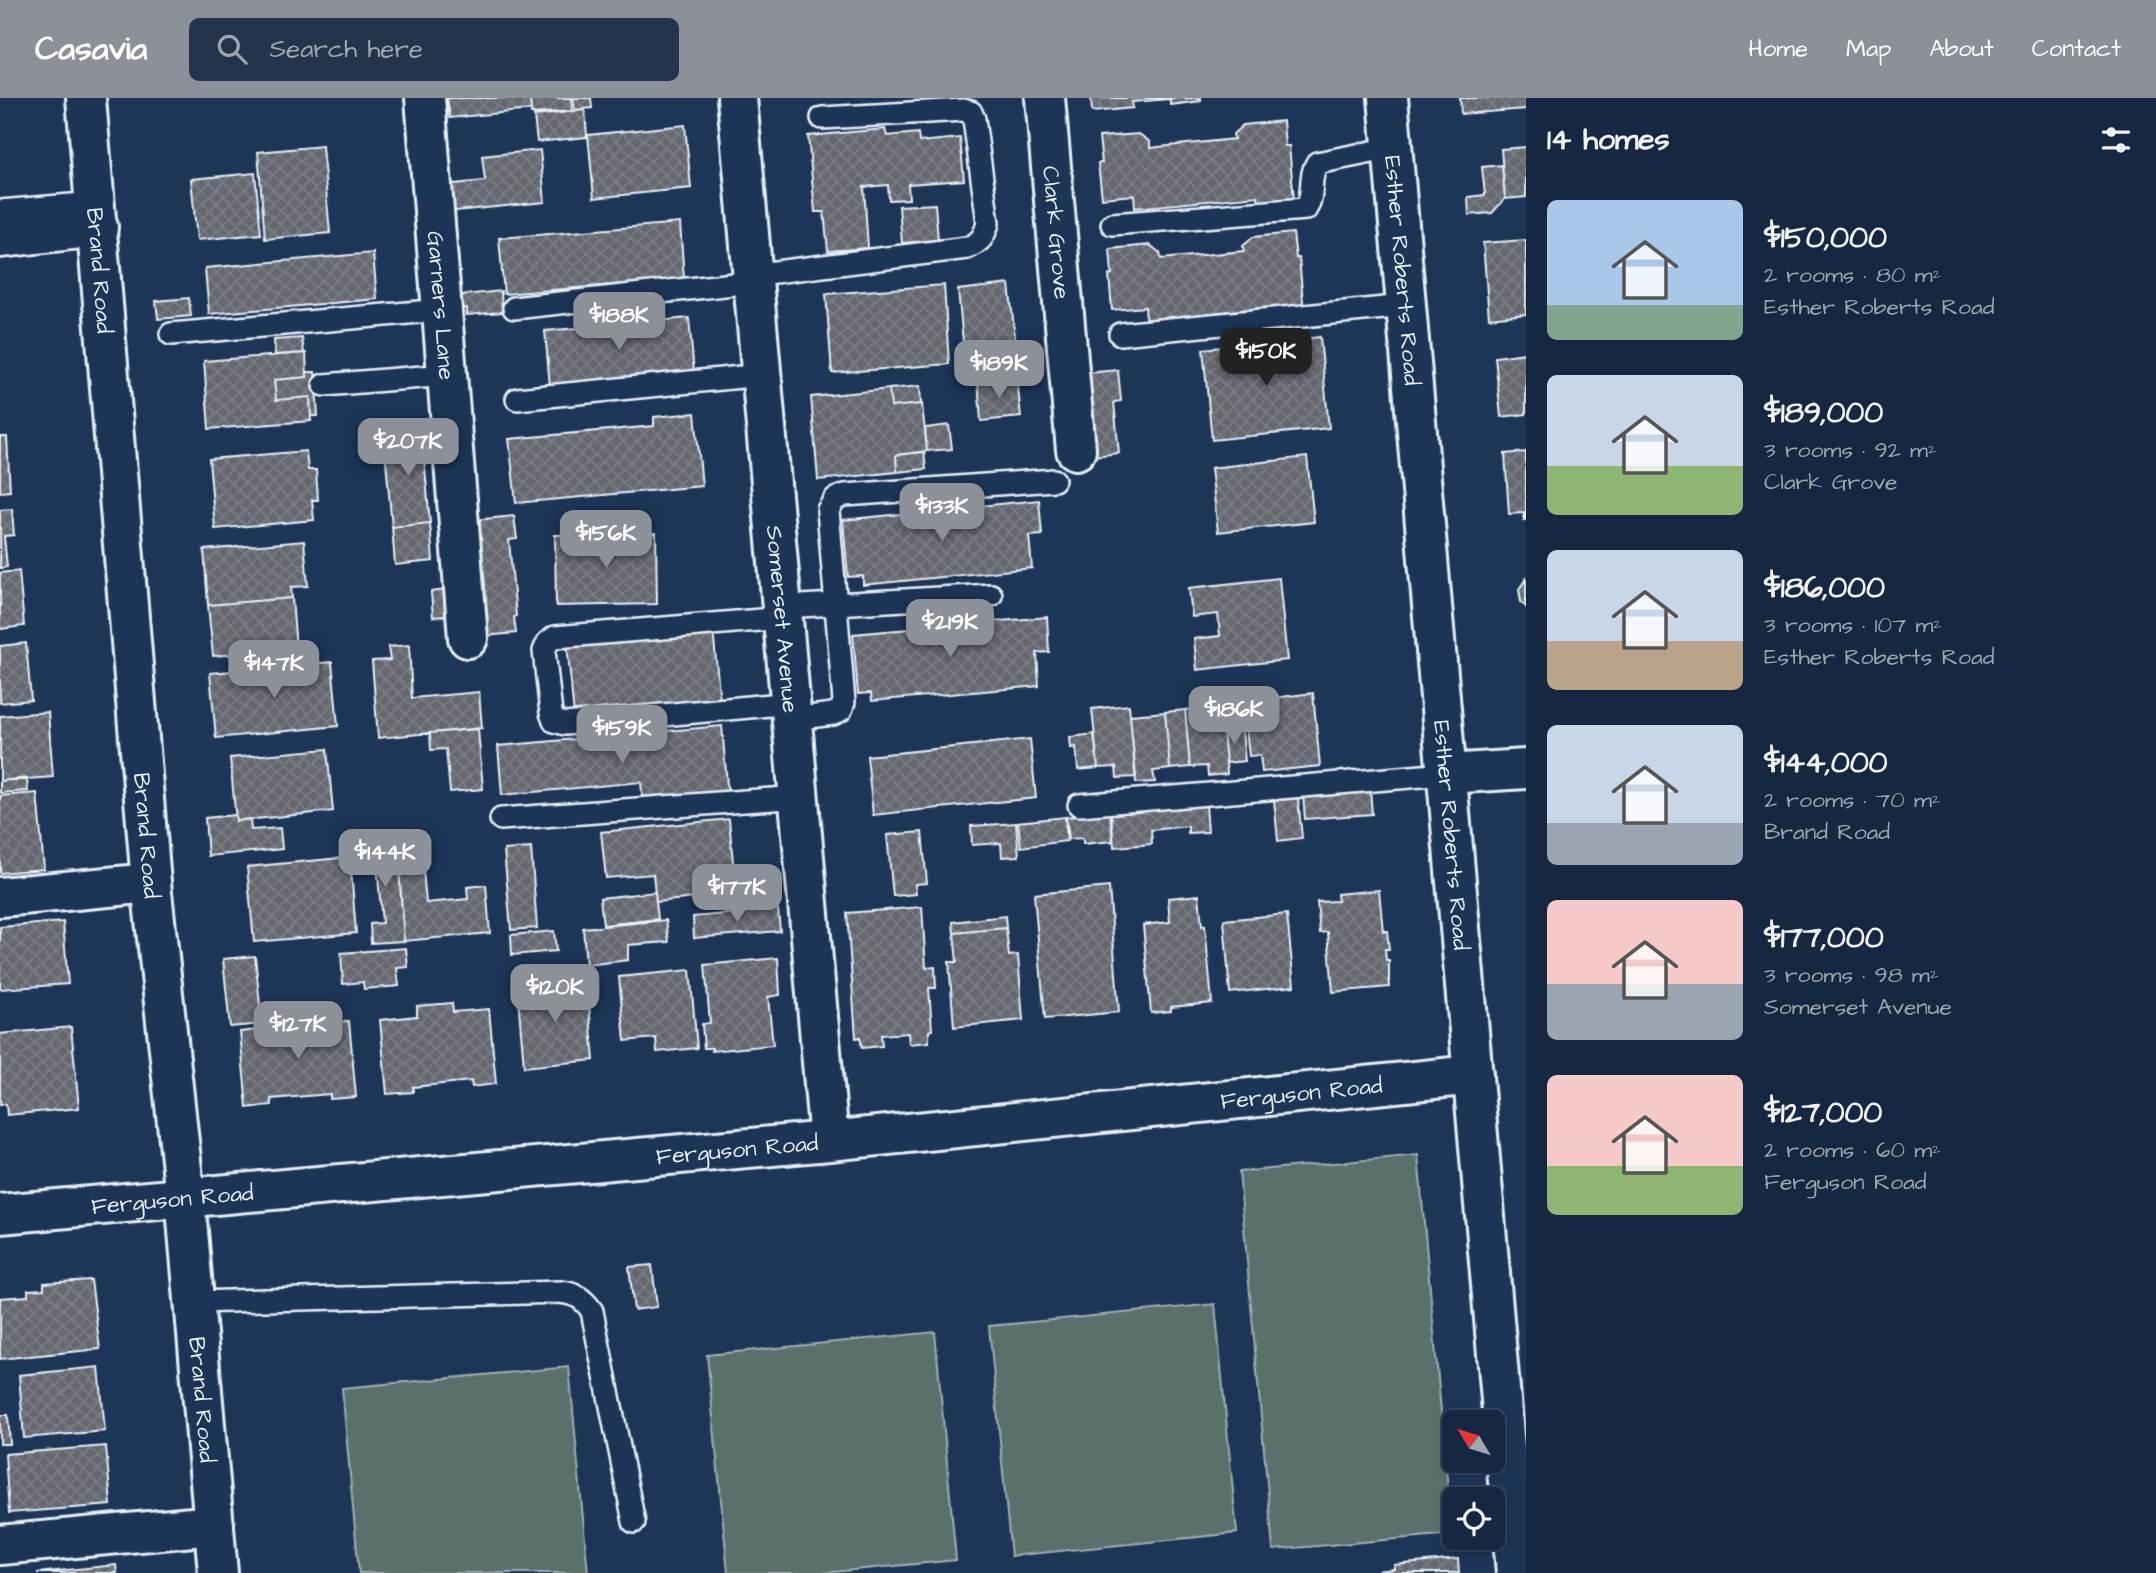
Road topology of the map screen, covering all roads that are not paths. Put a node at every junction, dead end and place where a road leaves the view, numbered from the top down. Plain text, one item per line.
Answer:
1 (86, 98) edge
2 (425, 98) edge
3 (737, 98) edge
4 (1045, 98) edge
5 (1388, 98) edge
6 (822, 118) dead end
7 (1392, 148) junction
8 (0, 211) edge
9 (97, 215) junction
10 (1112, 224) dead end
11 (0, 238) edge
12 (752, 279) junction
13 (1405, 306) junction
14 (514, 308) dead end
15 (442, 310) junction
16 (171, 334) dead end
17 (1120, 334) dead end
18 (447, 375) junction
19 (762, 375) junction
20 (324, 385) dead end
21 (517, 399) dead end
22 (1076, 450) dead end
23 (1054, 480) dead end
24 (991, 595) dead end
25 (835, 604) junction
26 (784, 613) junction
27 (468, 638) dead end
28 (792, 711) junction
29 (1526, 769) edge
30 (1446, 774) junction
31 (800, 797) junction
32 (1079, 805) dead end
33 (501, 819) dead end
34 (151, 883) junction
35 (0, 897) edge
36 (1473, 1075) junction
37 (829, 1141) junction
38 (186, 1197) junction
39 (0, 1214) edge
40 (195, 1302) junction
41 (1510, 1321) edge
42 (634, 1522) dead end
43 (214, 1525) junction
44 (0, 1545) edge
45 (218, 1573) edge
46 (1517, 1573) edge

1 - 9 street, Brand Road
2 - 15 street, Garners Lane
3 - 12 street, Somerset Avenue
4 - 22 street, Clark Grove
5 - 7 street, Esther Roberts Road
6 - 12 lane
7 - 10 lane
7 - 13 street, Esther Roberts Road
8 - 9 lane
9 - 11 street
9 - 34 street, Brand Road
12 - 14 lane
12 - 19 street, Somerset Avenue
13 - 17 lane
13 - 30 street, Esther Roberts Road
15 - 16 lane
15 - 18 street, Garners Lane
18 - 20 lane
18 - 27 street, Garners Lane
19 - 21 lane
19 - 26 street, Somerset Avenue
23 - 25 lane
24 - 25 lane
25 - 26 lane
25 - 28 lane
26 - 28 street, Somerset Avenue
26 - 28 lane
28 - 31 street, Somerset Avenue
29 - 30 street
30 - 32 lane
30 - 36 street, Esther Roberts Road
31 - 33 lane
31 - 37 street, Somerset Avenue
34 - 35 street
34 - 38 street, Brand Road
36 - 37 street, Ferguson Road
36 - 41 street, Esther Roberts Road
37 - 38 street, Ferguson Road
38 - 39 street, Ferguson Road
38 - 40 street, Brand Road
40 - 42 lane
40 - 43 street, Brand Road
41 - 46 street, Esther Roberts Road
43 - 44 street
43 - 45 street, Brand Road

